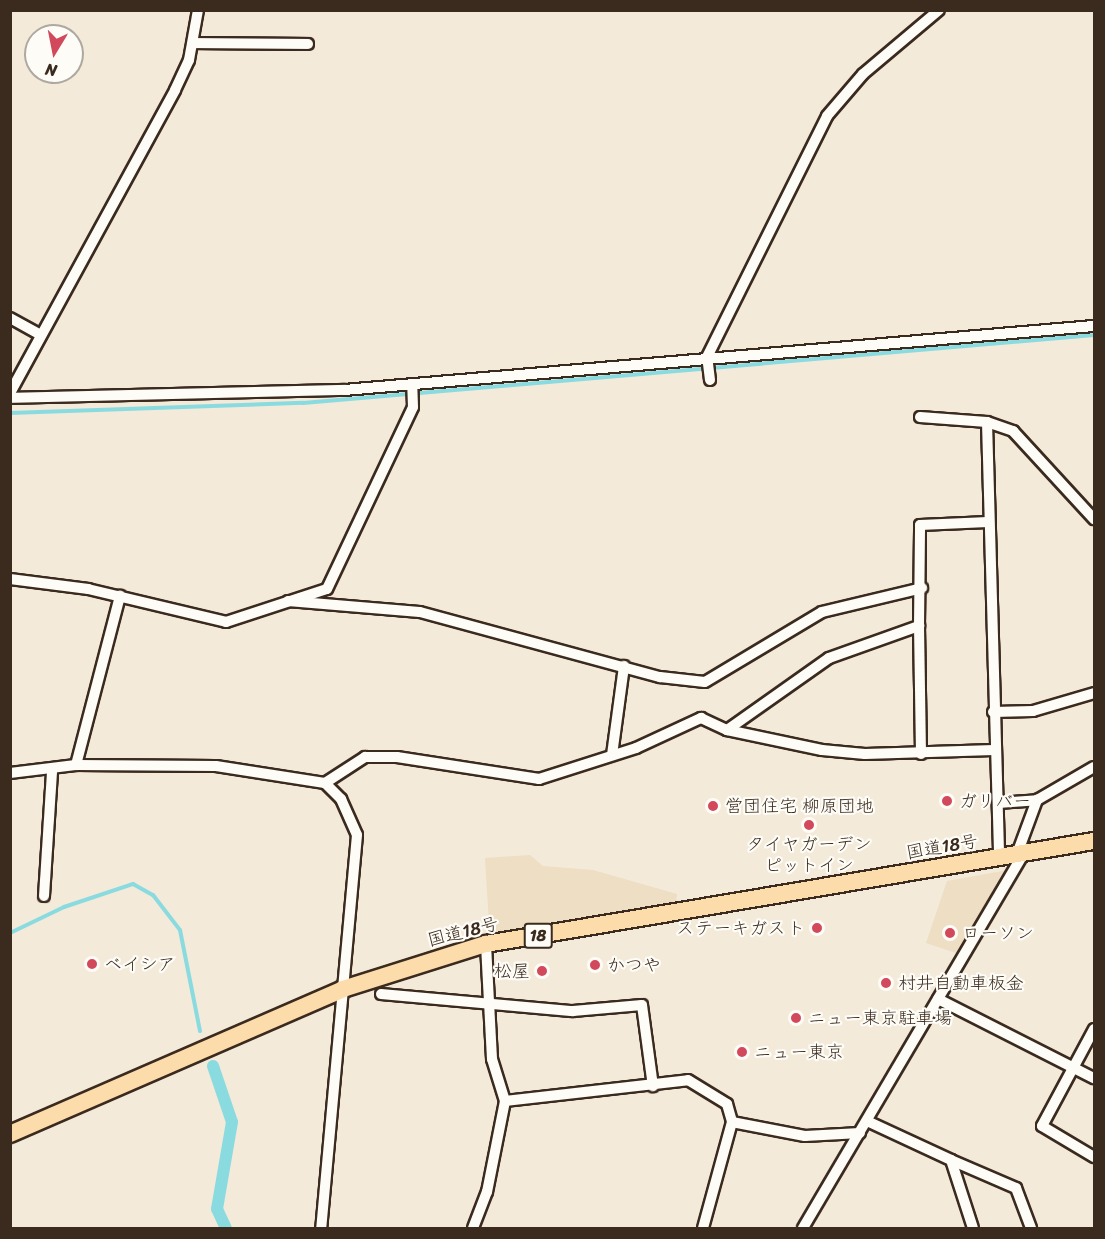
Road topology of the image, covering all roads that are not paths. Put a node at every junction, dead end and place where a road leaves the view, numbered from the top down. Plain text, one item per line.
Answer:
1 (198, 10) edge
2 (939, 10) edge
3 (194, 43) junction
4 (308, 44) dead end
5 (10, 318) edge
6 (1095, 326) edge
7 (41, 335) junction
8 (708, 360) junction
9 (710, 380) dead end
10 (412, 387) junction
11 (10, 393) edge
12 (10, 398) edge
13 (920, 417) dead end
14 (987, 422) junction
15 (1095, 519) edge
16 (988, 522) junction
17 (10, 579) edge
18 (922, 588) junction
19 (120, 596) junction
20 (288, 601) junction
21 (919, 626) junction
22 (624, 666) junction
23 (1095, 693) edge
24 (993, 712) junction
25 (727, 730) junction
26 (994, 750) junction
27 (921, 754) junction
28 (612, 755) junction
29 (76, 765) junction
30 (1095, 767) edge
31 (52, 771) junction
32 (10, 773) edge
33 (326, 783) junction
34 (1037, 800) junction
35 (998, 803) junction
36 (1095, 841) edge
37 (1020, 854) junction
38 (999, 857) junction
39 (44, 896) dead end
40 (486, 945) junction
41 (343, 990) junction
42 (381, 994) dead end
43 (938, 999) junction
44 (486, 1003) junction
45 (1095, 1029) edge
46 (1075, 1069) junction
47 (1095, 1078) edge
48 (653, 1086) junction
49 (505, 1101) junction
50 (867, 1121) junction
51 (732, 1122) junction
52 (860, 1133) junction
53 (10, 1134) edge
54 (1095, 1158) edge
55 (951, 1160) junction
56 (321, 1228) edge
57 (473, 1228) edge
58 (703, 1228) edge
59 (803, 1228) edge
60 (973, 1228) edge
61 (1032, 1228) edge

1 - 3 street
2 - 8 street
3 - 4 street
3 - 7 street
5 - 7 street
6 - 8 street
7 - 11 street
8 - 9 street
8 - 10 street
10 - 12 street
10 - 20 street
13 - 14 street
14 - 15 street
14 - 16 street
16 - 18 street
16 - 24 street
17 - 19 street
18 - 21 street
18 - 22 street
19 - 20 street
19 - 29 street
20 - 22 street
21 - 25 street
21 - 27 street
22 - 28 street
23 - 24 street
24 - 26 street
25 - 27 street
25 - 28 street
26 - 27 street
26 - 35 street
28 - 33 street
29 - 31 street
29 - 33 street
30 - 34 street
31 - 32 street
31 - 39 street
33 - 41 street
34 - 35 street
34 - 37 street
35 - 38 street
36 - 37 highway, 国道18号 / 18
37 - 38 highway, 国道18号 / 18
37 - 43 street
38 - 40 highway, 国道18号 / 18
40 - 41 highway, 国道18号 / 18
40 - 44 street
41 - 53 highway, 国道18号 / 18
41 - 56 street
42 - 44 street
43 - 46 street
43 - 50 street
44 - 48 street
44 - 49 street
45 - 46 street
46 - 47 street
46 - 54 street
48 - 49 street
48 - 51 street
49 - 57 street
50 - 52 street
50 - 55 street
51 - 52 street
51 - 58 street
52 - 59 street
55 - 60 street
55 - 61 street

